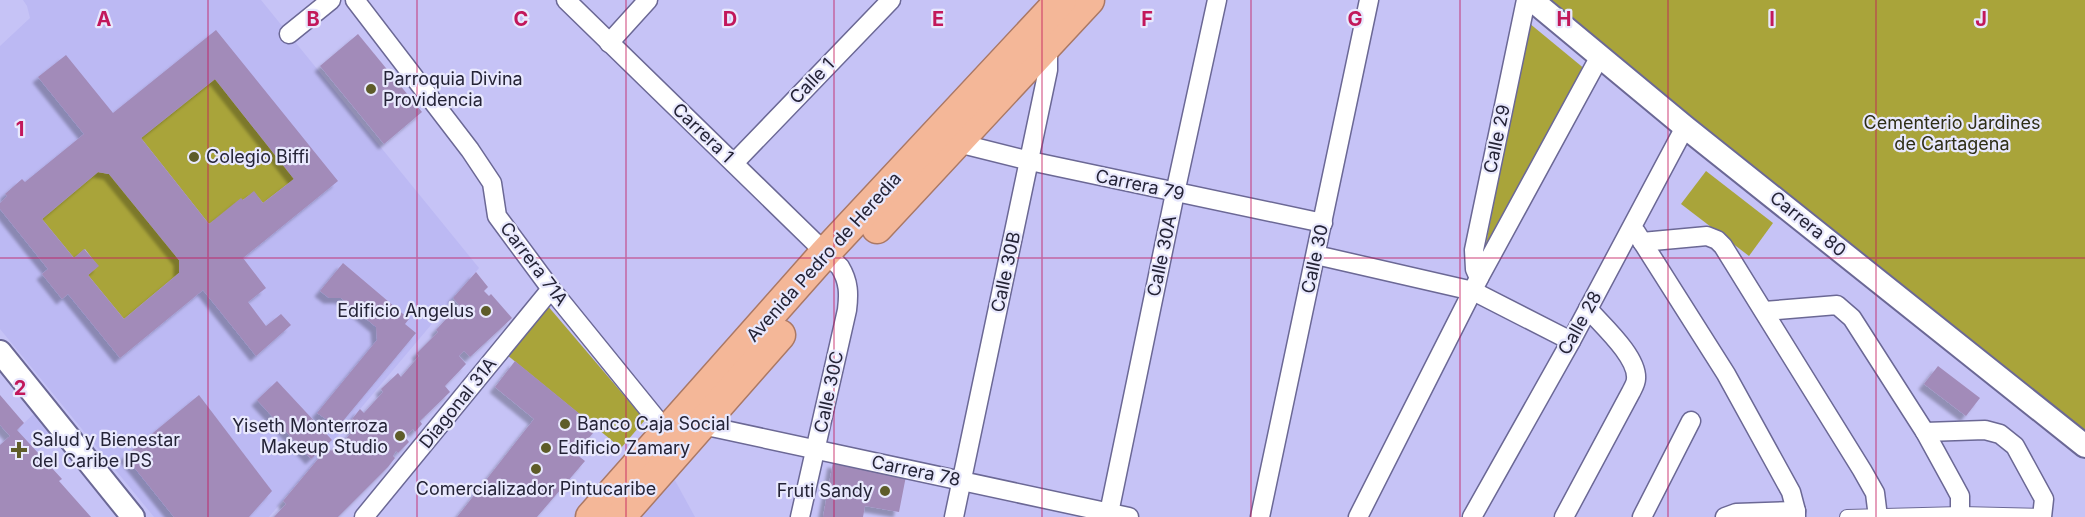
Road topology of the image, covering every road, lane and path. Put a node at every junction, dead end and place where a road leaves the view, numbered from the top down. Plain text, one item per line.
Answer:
1 (331, 0) edge
2 (355, 0) edge
3 (566, 0) edge
4 (648, 0) edge
5 (891, 0) edge
6 (1061, 0) edge
7 (1089, 0) edge
8 (1217, 0) edge
9 (1369, 0) edge
10 (1526, 0) edge
11 (1532, 0) edge
12 (289, 34) dead end
13 (1036, 41) junction
14 (609, 43) junction
15 (1600, 57) junction
16 (1685, 127) junction
17 (957, 142) junction
18 (1030, 161) junction
19 (734, 163) junction
20 (1175, 193) junction
21 (1323, 223) junction
22 (1637, 234) junction
23 (1316, 255) junction
24 (833, 260) junction
25 (1476, 285) junction
26 (551, 289) junction
27 (1588, 309) junction
28 (1764, 311) junction
29 (1571, 341) junction
30 (0, 352) edge
31 (1691, 421) dead end
32 (702, 425) junction
33 (667, 432) junction
34 (1925, 432) junction
35 (2085, 446) edge
36 (817, 449) junction
37 (961, 481) junction
38 (1109, 513) junction
39 (1796, 514) edge
40 (1878, 516) edge
41 (1960, 516) edge
42 (133, 517) edge
43 (364, 517) edge
44 (591, 517) edge
45 (620, 517) edge
46 (800, 517) edge
47 (954, 517) edge
48 (1129, 517) edge
49 (1260, 517) edge
50 (1358, 517) edge
51 (1472, 517) edge
52 (1564, 517) edge
53 (1642, 517) edge
54 (1725, 517) edge
55 (1847, 517) edge
56 (2042, 517) edge

1 - 12 street
2 - 26 street, Carrera 71A
3 - 14 street, Carrera 1
4 - 14 street
5 - 19 street, Calle 1
6 - 13 highway, Avenida Pedro de Heredia
7 - 13 highway, Avenida Pedro de Heredia
8 - 20 street, Calle 30A
9 - 21 street, Calle 30
10 - 25 street, Calle 29
11 - 15 street, Carrera 80
13 - 17 highway, Avenida Pedro de Heredia
13 - 18 street, Calle 30B
13 - 24 highway, Avenida Pedro de Heredia
14 - 19 street, Carrera 1
15 - 16 street, Carrera 80
15 - 25 street
16 - 22 street, Calle 28
16 - 35 street, Carrera 80
17 - 18 street, Carrera 79
17 - 24 highway, Avenida Pedro de Heredia
18 - 20 street, Carrera 79
18 - 37 street, Calle 30B
19 - 24 street, Carrera 1
20 - 21 street, Carrera 79
20 - 38 street, Calle 30A
21 - 23 street, Calle 30
22 - 27 street, Calle 28
22 - 28 street
22 - 39 street
23 - 25 street
23 - 49 street, Calle 30
24 - 32 highway, Avenida Pedro de Heredia
24 - 33 highway, Avenida Pedro de Heredia
24 - 36 street, Calle 30C
25 - 29 street
25 - 50 street
26 - 33 street, Carrera 71A
26 - 43 street, Diagonal 31A
27 - 29 street, Calle 28
27 - 52 street
28 - 34 street
28 - 40 street
29 - 51 street, Calle 28
30 - 42 street
31 - 53 street
32 - 36 street, Carrera 78
32 - 45 highway, Avenida Pedro de Heredia
33 - 44 highway, Avenida Pedro de Heredia
34 - 41 street
34 - 56 street
36 - 37 street, Carrera 78
36 - 46 street, Calle 30C
37 - 38 street, Carrera 78
37 - 47 street, Calle 30B
38 - 48 street, Carrera 78
39 - 54 street
40 - 41 street
40 - 55 street
41 - 56 street

